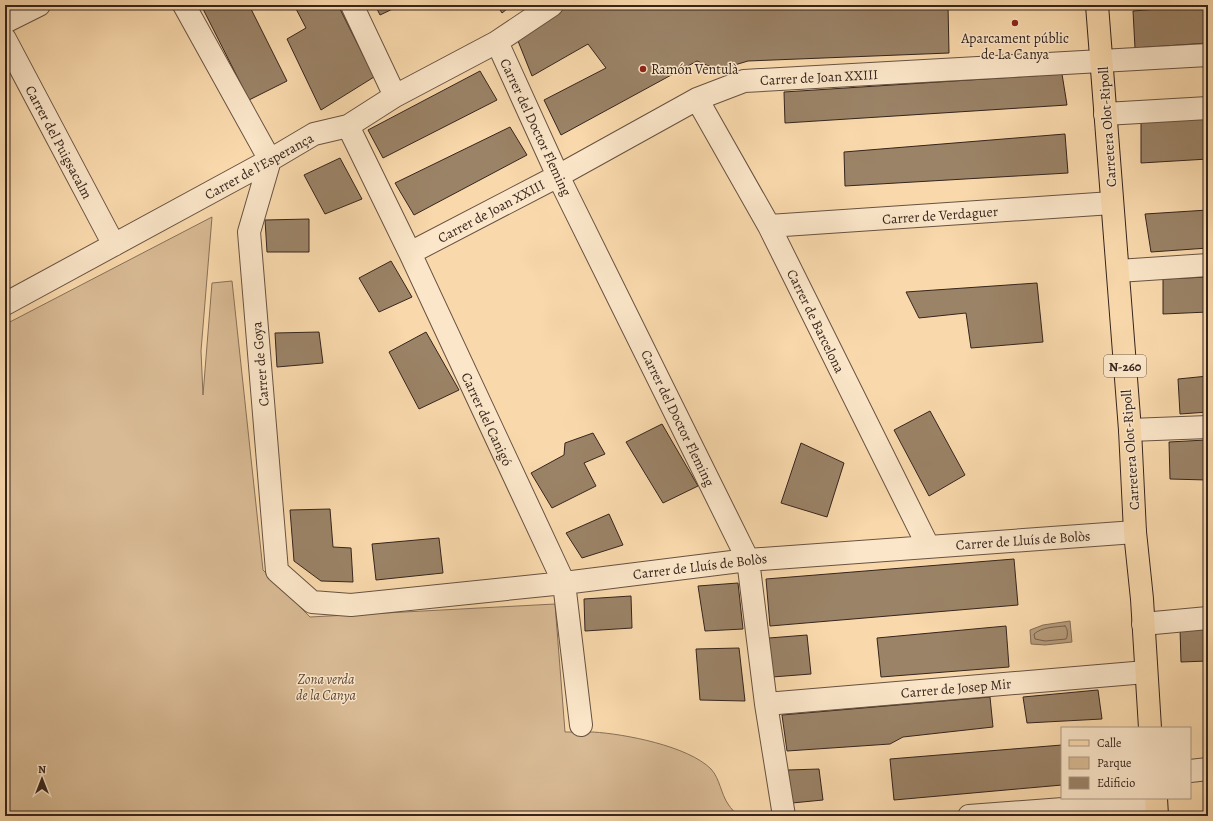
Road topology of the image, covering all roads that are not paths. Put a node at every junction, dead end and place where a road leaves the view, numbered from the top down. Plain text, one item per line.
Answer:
1 (39, 5) edge
2 (184, 5) edge
3 (352, 5) edge
4 (552, 5) edge
5 (1098, 5) edge
6 (5, 22) edge
7 (5, 39) edge
8 (497, 42) junction
9 (1208, 55) edge
10 (1102, 61) junction
11 (396, 96) junction
12 (697, 99) junction
13 (1208, 108) edge
14 (1105, 114) junction
15 (348, 126) junction
16 (270, 160) junction
17 (558, 176) junction
18 (1112, 203) junction
19 (769, 226) junction
20 (114, 245) junction
21 (410, 254) junction
22 (1208, 265) edge
23 (1118, 271) junction
24 (5, 304) edge
25 (1208, 427) edge
26 (1130, 430) junction
27 (1135, 532) junction
28 (928, 546) junction
29 (748, 560) junction
30 (277, 571) joint
31 (564, 583) junction
32 (1208, 618) edge
33 (1143, 624) junction
34 (1146, 672) junction
35 (766, 704) junction
36 (581, 725) dead end
37 (1150, 727) edge
38 (1208, 769) edge
39 (1191, 771) edge
40 (1156, 805) edge
41 (784, 816) edge
42 (969, 816) edge

1 - 6 street
2 - 16 street
3 - 11 street
4 - 8 street, Carrer de l'Esperança
5 - 10 main road, Carretera Olot-Ripoll / N-260
7 - 20 street, Carrer del Puigsacalm
8 - 11 street, Carrer de l'Esperança
8 - 17 street, Carrer del Doctor Fleming
9 - 10 street, Carrer de Joan XXIII
10 - 12 street, Carrer de Joan XXIII
10 - 14 main road, Carretera Olot-Ripoll / N-260
11 - 15 street, Carrer de l'Esperança
12 - 17 street, Carrer de Joan XXIII
12 - 19 street, Carrer de Barcelona
13 - 14 street
14 - 18 main road, Carretera Olot-Ripoll / N-260
15 - 16 street, Carrer de l'Esperança
15 - 21 street, Carrer del Canigó
16 - 20 street, Carrer de l'Esperança
16 - 30 street, Carrer de Goya
17 - 21 street, Carrer de Joan XXIII
17 - 29 street, Carrer del Doctor Fleming
18 - 19 street, Carrer de Verdaguer
18 - 23 main road, Carretera Olot-Ripoll / N-260
19 - 28 street, Carrer de Barcelona
20 - 24 street, Carrer de l'Esperança
21 - 31 street, Carrer del Canigó
22 - 23 street
23 - 26 main road, Carretera Olot-Ripoll / N-260
25 - 26 street
26 - 27 main road, Carretera Olot-Ripoll / N-260
27 - 28 street, Carrer de Lluís de Bolòs
27 - 33 main road, Carretera Olot-Ripoll / N-260
28 - 29 street, Carrer de Lluís de Bolòs
29 - 31 street, Carrer de Lluís de Bolòs
29 - 35 street, Carrer del Doctor Fleming
30 - 31 street, Carrer de Lluís de Bolòs
31 - 36 street, Carrer del Canigó
32 - 33 street
33 - 34 main road, Carretera Olot-Ripoll / N-260
34 - 35 street, Carrer de Josep Mir
34 - 37 main road, Carretera Olot-Ripoll / N-260
35 - 41 street, Carrer del Doctor Fleming
38 - 39 street
40 - 42 street

